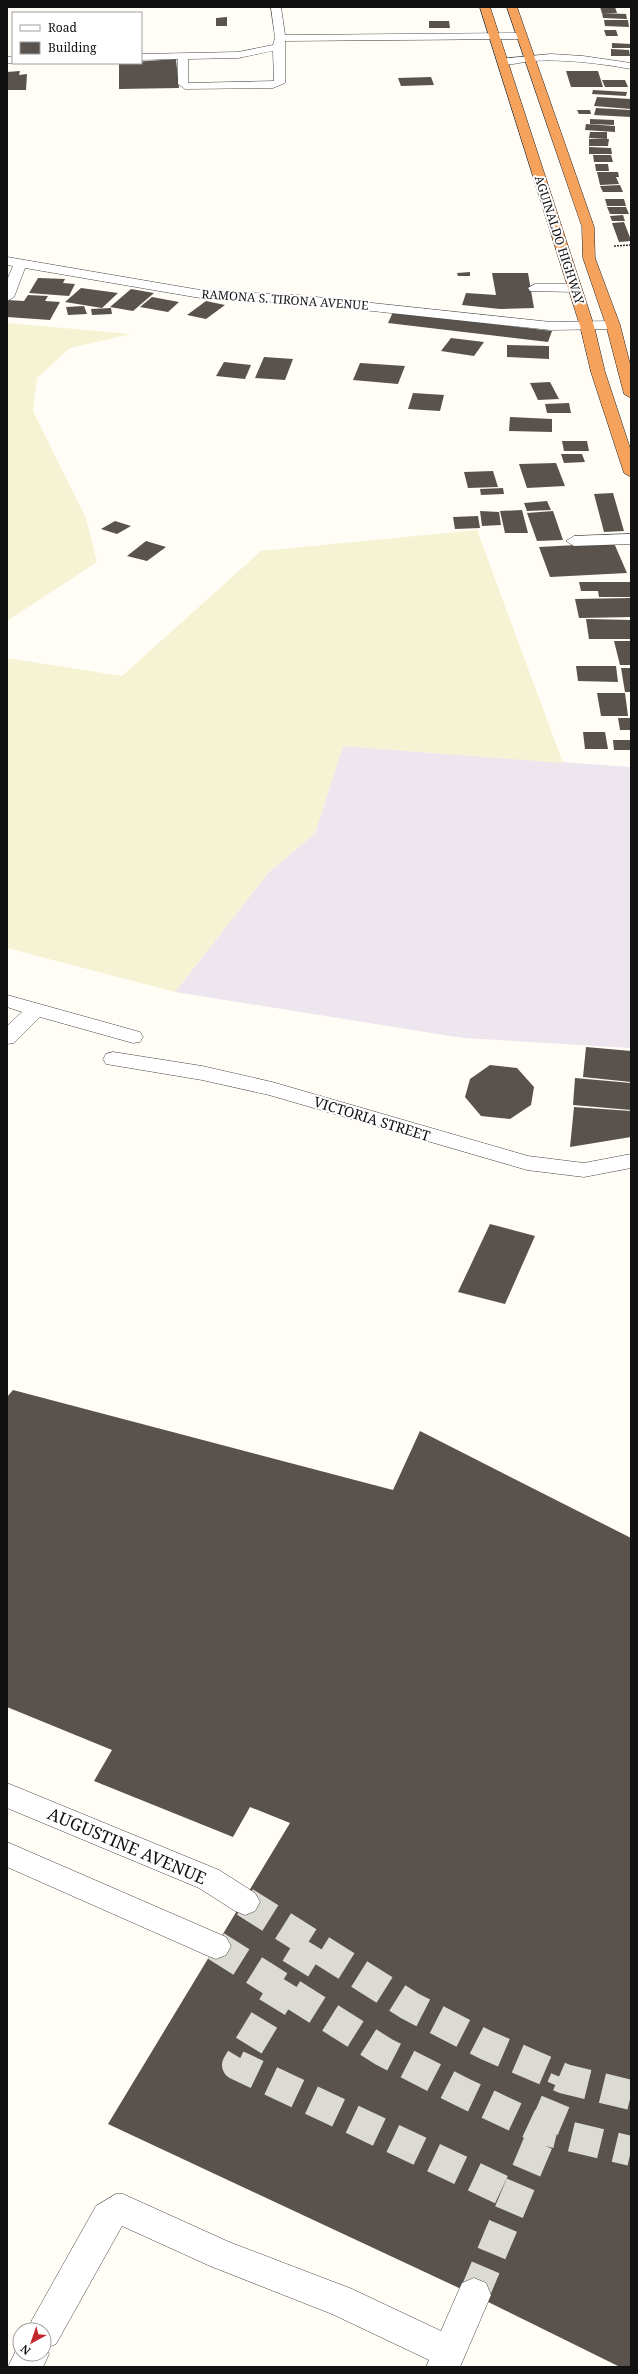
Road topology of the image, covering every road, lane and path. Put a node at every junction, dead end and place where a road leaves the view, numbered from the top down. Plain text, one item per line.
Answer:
1 (276, 7) edge
2 (485, 7) edge
3 (512, 7) edge
4 (495, 36) junction
5 (522, 36) junction
6 (279, 43) junction
7 (183, 56) junction
8 (142, 57) edge
9 (530, 60) junction
10 (502, 61) junction
11 (631, 66) edge
12 (13, 262) edge
13 (535, 288) dead end
14 (575, 288) junction
15 (7, 297) edge
16 (613, 325) junction
17 (587, 326) junction
18 (631, 394) edge
19 (631, 473) edge
20 (631, 539) edge
21 (574, 540) dead end
22 (7, 1001) edge
23 (36, 1009) junction
24 (133, 1037) dead end
25 (7, 1038) edge
26 (113, 1059) dead end
27 (631, 1161) edge
28 (7, 1795) edge
29 (7, 1854) edge
30 (245, 1902) tunnel mouth
31 (216, 1946) tunnel mouth
32 (474, 2295) tunnel mouth
33 (49, 2322) edge
34 (446, 2359) edge

1 - 6 street
2 - 4 highway, AGUINALDO HIGHWAY
3 - 5 highway, AGUINALDO HIGHWAY
4 - 5 street
4 - 6 street
4 - 10 highway, AGUINALDO HIGHWAY
5 - 9 highway, AGUINALDO HIGHWAY
6 - 7 street
6 - 7 street
7 - 8 street
9 - 10 street
9 - 11 street
9 - 16 highway, AGUINALDO HIGHWAY
10 - 14 highway, AGUINALDO HIGHWAY
12 - 15 street
12 - 17 street, RAMONA S. TIRONA AVENUE
13 - 14 street
14 - 17 highway, AGUINALDO HIGHWAY
16 - 17 street, RAMONA S. TIRONA AVENUE
16 - 18 highway, AGUINALDO HIGHWAY
17 - 19 highway, AGUINALDO HIGHWAY
20 - 21 street
22 - 23 street
23 - 24 street
23 - 25 street
26 - 27 street, VICTORIA STREET
28 - 30 street, AUGUSTINE AVENUE
29 - 31 street
32 - 34 street
33 - 34 street

